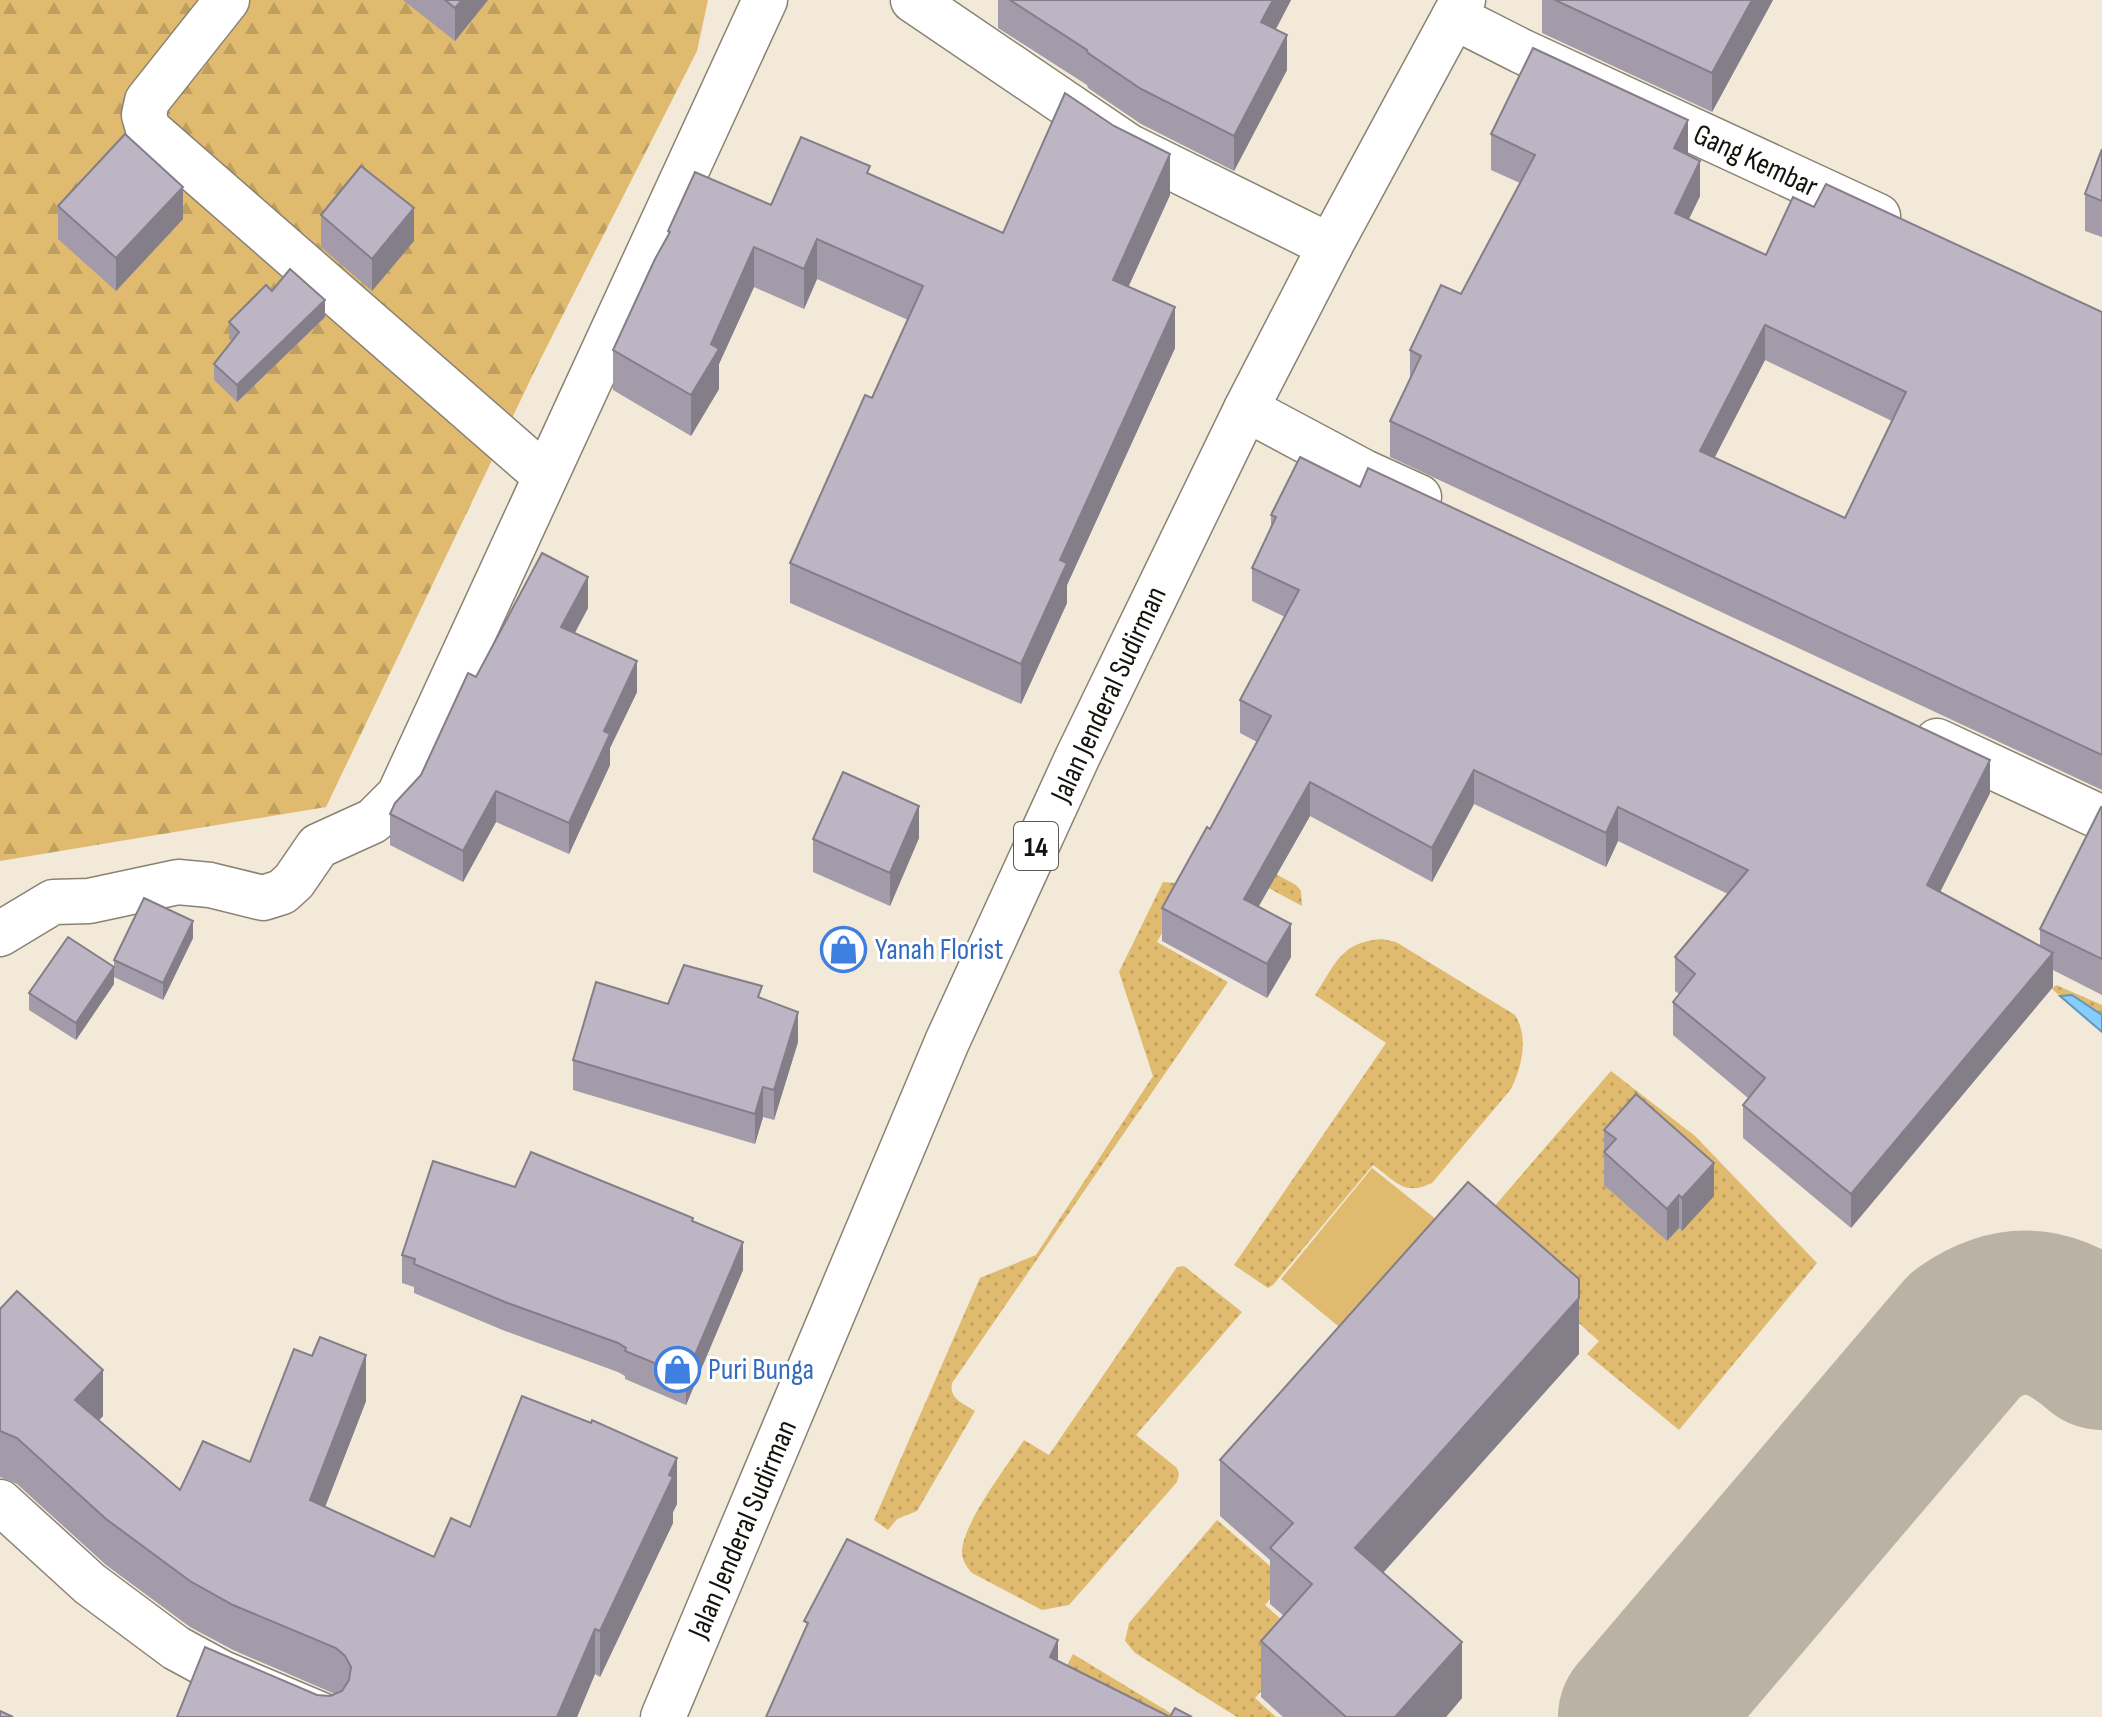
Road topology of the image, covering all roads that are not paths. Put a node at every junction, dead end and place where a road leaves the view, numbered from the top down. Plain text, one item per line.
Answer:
1 (227, 0) edge
2 (765, 0) edge
3 (913, 0) edge
4 (1459, 8) edge
5 (1918, 235) edge
6 (1330, 246) junction
7 (1246, 409) junction
8 (544, 475) junction
9 (1451, 513) edge
10 (1900, 723) edge
11 (2102, 818) edge
12 (0, 934) edge
13 (0, 1502) edge
14 (326, 1717) edge
15 (663, 1717) edge

1 - 8 main road
2 - 8 main road
3 - 6 main road
4 - 5 main road, Gang Kembar
4 - 6 main road, Jalan Jenderal Sudirman / 14
6 - 7 main road, Jalan Jenderal Sudirman / 14
7 - 9 main road
7 - 15 main road, Jalan Jenderal Sudirman / 14
8 - 12 main road
10 - 11 main road
13 - 14 main road

